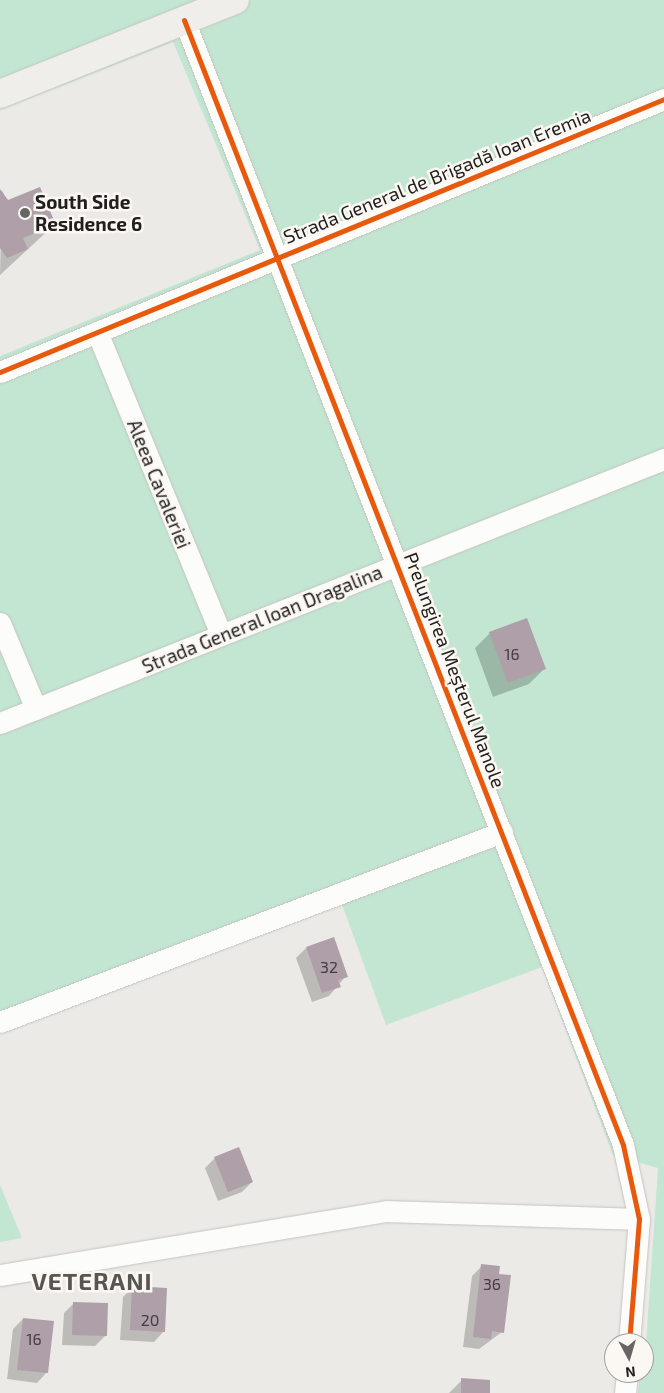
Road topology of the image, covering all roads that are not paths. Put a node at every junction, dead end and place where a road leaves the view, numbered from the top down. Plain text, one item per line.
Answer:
1 (235, 0) edge
2 (184, 20) junction
3 (0, 94) edge
4 (664, 99) edge
5 (277, 258) junction
6 (97, 332) junction
7 (0, 372) edge
8 (664, 459) edge
9 (397, 565) junction
10 (0, 624) edge
11 (221, 635) junction
12 (36, 709) junction
13 (0, 723) edge
14 (502, 832) junction
15 (0, 1022) edge
16 (639, 1219) junction
17 (0, 1275) edge
18 (630, 1333) edge

1 - 2 main road
2 - 3 main road
2 - 5 street, Prelungirea Meșterul Manole
4 - 5 street, Strada General de Brigadă Ioan Eremia
5 - 6 street, Strada General de Brigadă Ioan Eremia
5 - 9 street, Prelungirea Meșterul Manole
6 - 7 street, Strada General de Brigadă Ioan Eremia
6 - 11 street, Aleea Cavaleriei
8 - 9 street, Strada General Ioan Dragalina
9 - 11 street, Strada General Ioan Dragalina
9 - 14 street, Prelungirea Meșterul Manole
10 - 12 street
11 - 12 street, Strada General Ioan Dragalina
12 - 13 street, Strada General Ioan Dragalina
14 - 15 street
14 - 16 street, Prelungirea Meșterul Manole
16 - 17 street
16 - 18 street, Prelungirea Meșterul Manole

